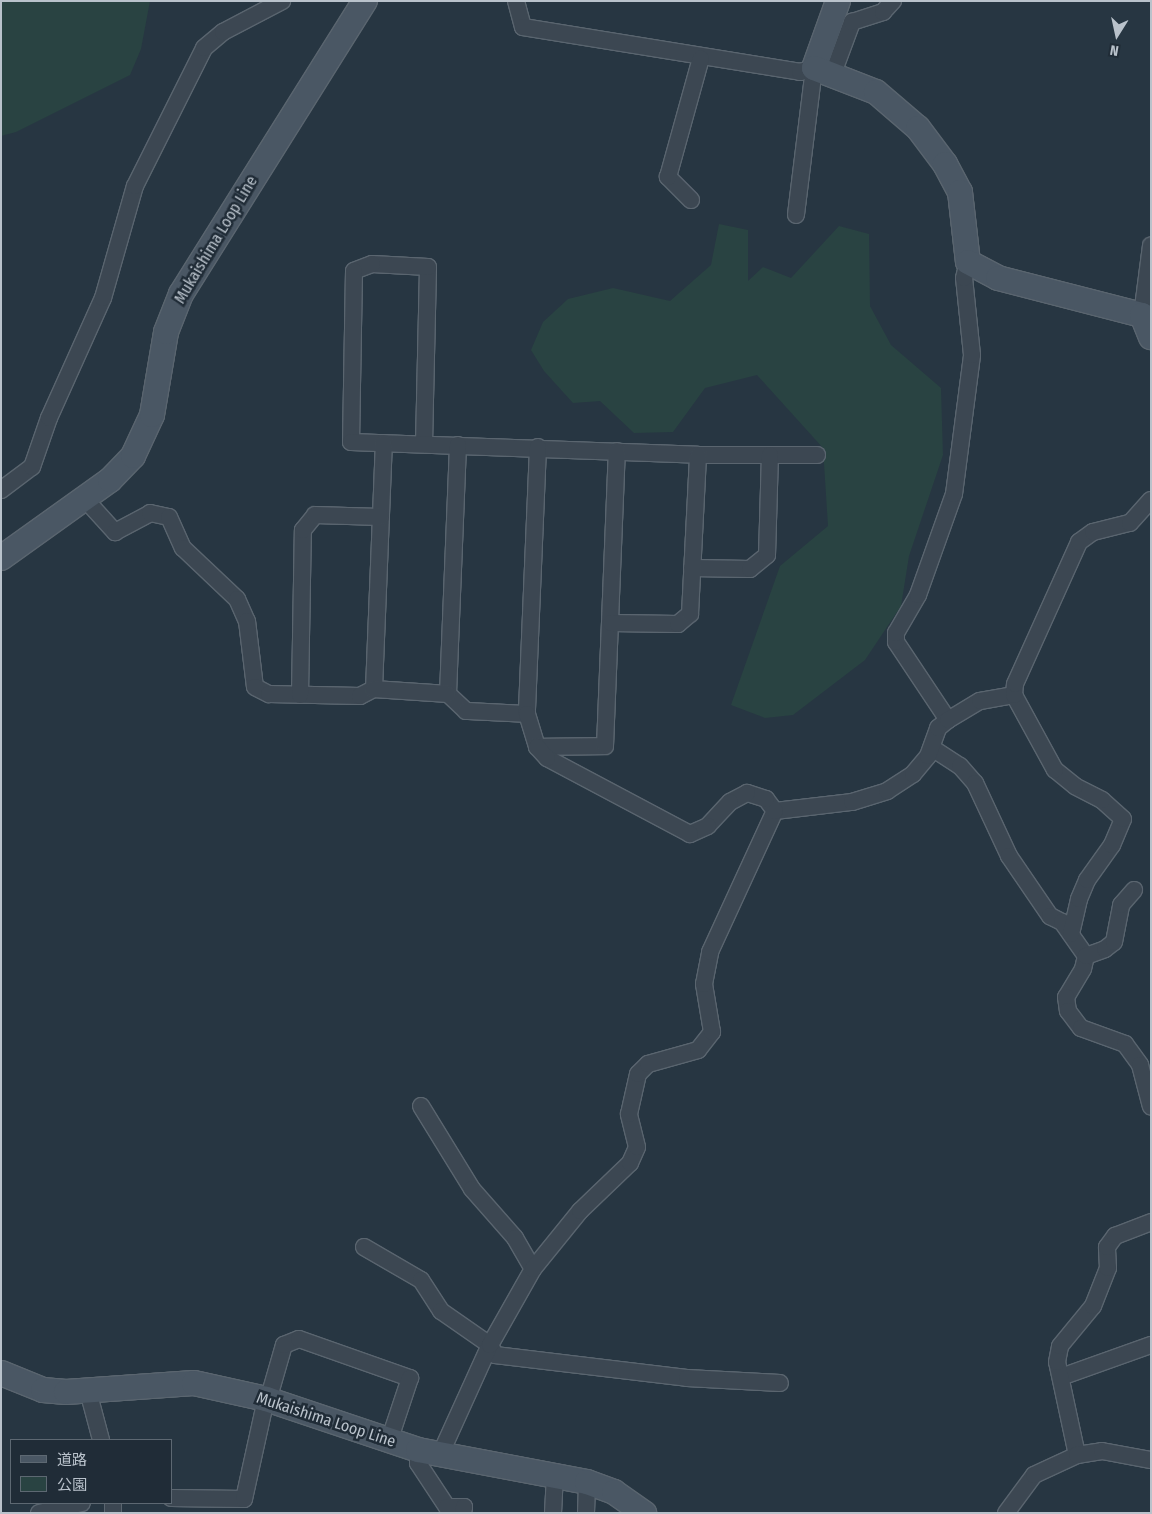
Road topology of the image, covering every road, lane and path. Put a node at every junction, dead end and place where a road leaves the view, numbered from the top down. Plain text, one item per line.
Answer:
1 (282, 1) edge
2 (365, 1) edge
3 (516, 1) edge
4 (838, 1) edge
5 (893, 1) edge
6 (701, 58) junction
7 (823, 72) junction
8 (692, 200) dead end
9 (796, 215) dead end
10 (1151, 246) edge
11 (968, 262) junction
12 (1142, 315) junction
13 (1151, 337) edge
14 (384, 443) junction
15 (424, 444) junction
16 (458, 445) junction
17 (538, 447) junction
18 (618, 452) junction
19 (698, 455) junction
20 (770, 455) junction
21 (817, 456) dead end
22 (1, 490) edge
23 (86, 499) junction
24 (1151, 500) edge
25 (381, 517) junction
26 (1, 558) edge
27 (692, 568) junction
28 (611, 623) junction
29 (374, 689) junction
30 (448, 694) junction
31 (300, 695) junction
32 (1014, 695) junction
33 (527, 714) junction
34 (948, 720) junction
35 (537, 747) junction
36 (932, 748) junction
37 (775, 810) junction
38 (1134, 890) dead end
39 (1071, 934) junction
40 (1086, 956) junction
41 (421, 1106) dead end
42 (1151, 1107) edge
43 (1151, 1222) edge
44 (364, 1247) dead end
45 (533, 1269) junction
46 (490, 1344) junction
47 (1151, 1344) edge
48 (1, 1373) edge
49 (1061, 1377) junction
50 (780, 1383) dead end
51 (88, 1390) junction
52 (266, 1399) junction
53 (101, 1439) edge
54 (389, 1441) junction
55 (418, 1450) junction
56 (1078, 1455) junction
57 (440, 1456) junction
58 (1151, 1460) edge
59 (555, 1474) junction
60 (587, 1482) junction
61 (172, 1498) edge
62 (78, 1504) edge
63 (221, 1506) edge
64 (39, 1513) edge
65 (463, 1513) edge
66 (553, 1513) edge
67 (586, 1513) edge
68 (644, 1513) edge
69 (1006, 1513) edge

1 - 22 street
2 - 23 main road, Mukaishima Loop Line
3 - 6 street
4 - 7 main road
5 - 7 street
6 - 7 street
6 - 8 street
7 - 9 street
7 - 11 main road
10 - 12 street
11 - 12 main road
11 - 34 street
12 - 13 main road
14 - 15 street
14 - 15 street
14 - 25 street
15 - 16 street
16 - 17 street
16 - 30 street
17 - 18 street
17 - 33 street
18 - 19 street
18 - 28 street
19 - 20 street
19 - 27 street
20 - 21 street
20 - 27 street
23 - 26 main road, Mukaishima Loop Line
23 - 31 street
24 - 32 street
25 - 29 street
25 - 31 street
27 - 28 street
28 - 35 street
29 - 30 street
29 - 31 street
30 - 33 street
32 - 34 street
32 - 39 street
33 - 35 street
34 - 36 street
35 - 37 street
36 - 37 street
36 - 39 street
37 - 45 street
38 - 40 street
39 - 40 street
40 - 42 street
41 - 45 street
43 - 49 street
44 - 46 street
45 - 46 street
46 - 50 street
46 - 57 street
47 - 49 street
48 - 51 main road, Mukaishima Loop Line
49 - 56 street
51 - 52 main road, Mukaishima Loop Line
51 - 53 street
52 - 54 main road, Mukaishima Loop Line
52 - 54 street
52 - 63 street
54 - 55 main road, Mukaishima Loop Line
55 - 57 main road, Mukaishima Loop Line
55 - 65 street
56 - 58 street
56 - 69 street
57 - 59 main road, Mukaishima Loop Line
59 - 60 main road, Mukaishima Loop Line
59 - 66 street
60 - 67 street
60 - 68 main road, Mukaishima Loop Line
61 - 63 street
62 - 64 street

